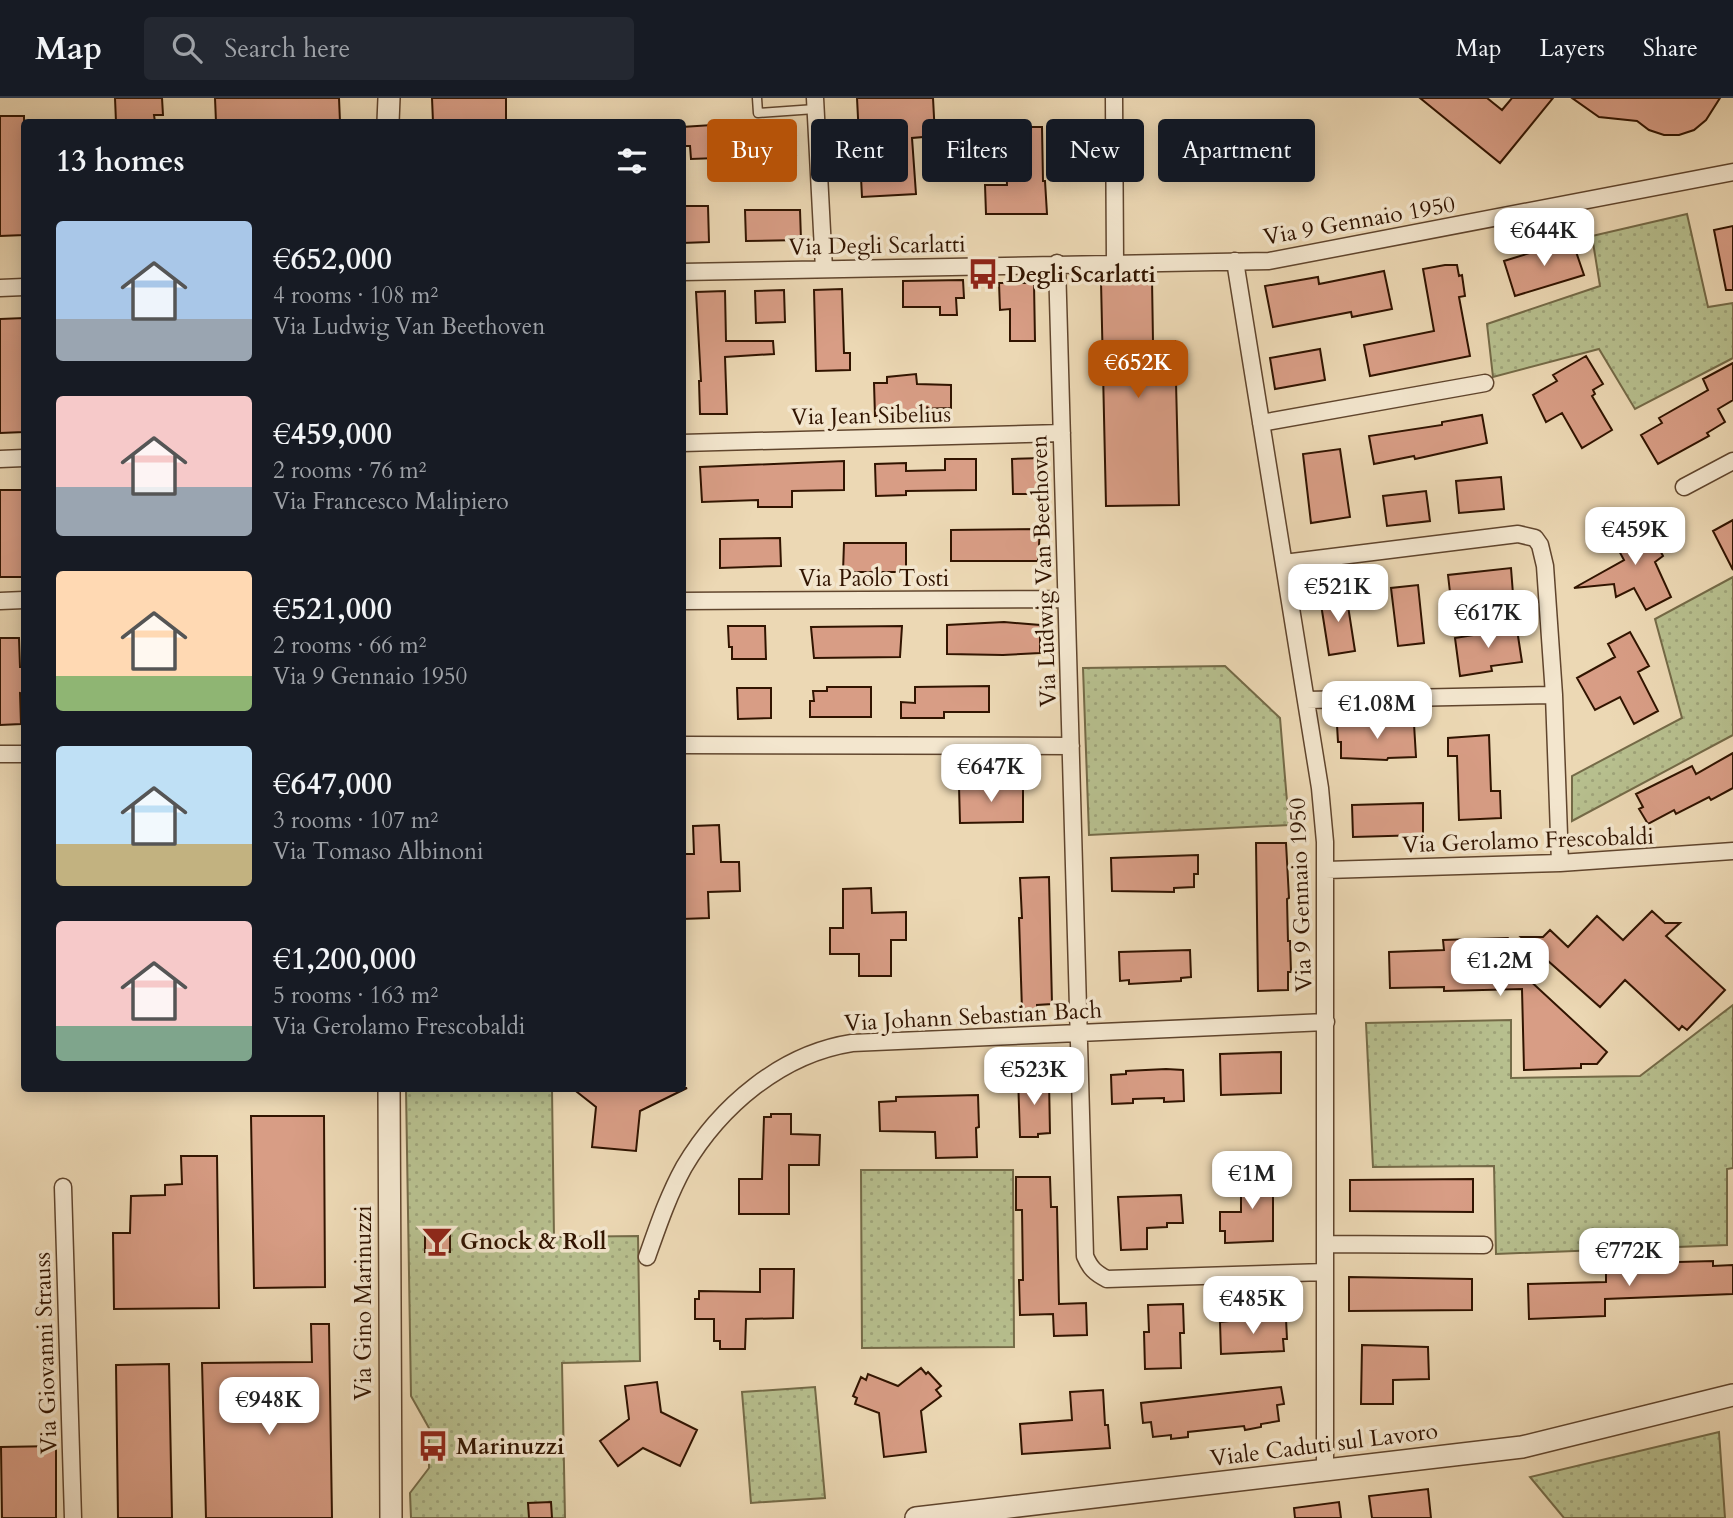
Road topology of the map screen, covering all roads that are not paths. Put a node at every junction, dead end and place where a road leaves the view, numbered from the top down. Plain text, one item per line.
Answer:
1 (389, 98) edge
2 (757, 98) edge
3 (1114, 98) edge
4 (815, 104) edge
5 (388, 119) edge
6 (1733, 172) edge
7 (1235, 261) junction
8 (1115, 262) junction
9 (1057, 264) junction
10 (824, 269) junction
11 (686, 272) edge
12 (21, 287) edge
13 (0, 288) edge
14 (1485, 383) dead end
15 (1261, 423) junction
16 (1062, 433) junction
17 (686, 443) edge
18 (21, 458) edge
19 (0, 459) edge
20 (1733, 461) edge
21 (1684, 487) dead end
22 (1284, 563) junction
23 (1065, 599) junction
24 (21, 600) edge
25 (0, 601) edge
26 (686, 601) edge
27 (1554, 695) junction
28 (1306, 700) junction
29 (686, 745) edge
30 (1071, 746) junction
31 (0, 754) edge
32 (21, 754) edge
33 (1733, 851) edge
34 (1560, 863) junction
35 (1326, 870) junction
36 (1326, 1021) junction
37 (1080, 1033) junction
38 (389, 1092) edge
39 (63, 1187) dead end
40 (1325, 1244) junction
41 (1484, 1245) dead end
42 (647, 1257) dead end
43 (1325, 1272) junction
44 (1733, 1395) edge
45 (1325, 1471) junction
46 (967, 1515) edge
47 (73, 1518) edge
48 (391, 1518) edge
49 (916, 1518) edge

1 - 5 street
2 - 4 lane
3 - 8 street
4 - 10 street
6 - 7 street, Via 9 Gennaio 1950
7 - 8 street, Via Degli Scarlatti
7 - 15 street, Via 9 Gennaio 1950
8 - 9 street, Via Degli Scarlatti
9 - 10 street, Via Degli Scarlatti
9 - 16 street, Via Ludwig Van Beethoven
10 - 11 street, Via Degli Scarlatti
12 - 13 street
14 - 15 street
15 - 22 street, Via 9 Gennaio 1950
16 - 17 street, Via Jean Sibelius
16 - 23 street, Via Ludwig Van Beethoven
18 - 19 street
20 - 21 street
22 - 27 street
22 - 28 street, Via 9 Gennaio 1950
23 - 26 street, Via Paolo Tosti
23 - 30 street, Via Ludwig Van Beethoven
24 - 25 street
27 - 28 street
27 - 34 street
28 - 35 street, Via 9 Gennaio 1950
29 - 30 street
30 - 37 street, Via Ludwig Van Beethoven
31 - 32 street
33 - 34 street, Via Gerolamo Frescobaldi
34 - 35 street, Via Gerolamo Frescobaldi
35 - 36 street, Via 9 Gennaio 1950
36 - 37 street, Via Johann Sebastian Bach
36 - 40 street, Via 9 Gennaio 1950
37 - 42 street, Via Johann Sebastian Bach
37 - 43 street, Via Ludwig Van Beethoven
38 - 48 street, Via Gino Marinuzzi
39 - 47 street, Via Giovanni Strauss
40 - 41 street
40 - 43 street, Via 9 Gennaio 1950
43 - 45 street, Via 9 Gennaio 1950
44 - 45 street, Viale Caduti sul Lavoro
45 - 46 street, Viale Caduti sul Lavoro
46 - 49 street, Viale Caduti sul Lavoro

